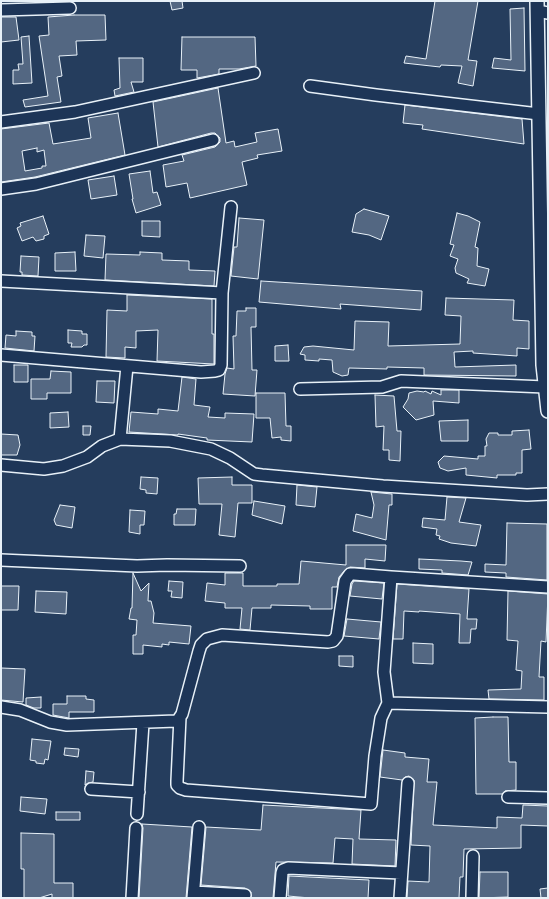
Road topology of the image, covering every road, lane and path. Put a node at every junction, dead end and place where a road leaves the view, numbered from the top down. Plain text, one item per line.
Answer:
1 (34, 5) edge
2 (70, 8) dead end
3 (541, 8) edge
4 (1, 10) edge
5 (254, 73) dead end
6 (310, 86) dead end
7 (543, 94) edge
8 (539, 114) junction
9 (1, 122) edge
10 (213, 140) dead end
11 (544, 157) edge
12 (1, 189) edge
13 (231, 207) dead end
14 (1, 281) edge
15 (222, 293) junction
16 (545, 336) edge
17 (1, 355) edge
18 (127, 366) junction
19 (545, 387) junction
20 (300, 389) dead end
21 (548, 411) edge
22 (120, 439) junction
23 (1, 465) edge
24 (548, 494) edge
25 (1, 560) edge
26 (240, 566) dead end
27 (391, 577) junction
28 (548, 587) edge
29 (388, 703) junction
30 (1, 707) edge
31 (548, 707) edge
32 (180, 717) junction
33 (143, 723) junction
34 (408, 783) dead end
35 (91, 788) dead end
36 (139, 792) junction
37 (508, 797) dead end
38 (548, 798) edge
39 (137, 814) dead end
40 (198, 827) dead end
41 (136, 828) dead end
42 (473, 856) dead end
43 (401, 873) junction
44 (194, 895) edge
45 (245, 895) dead end
46 (132, 898) edge
47 (280, 898) edge
48 (400, 898) edge
49 (472, 898) edge

1 - 2 street
1 - 4 street
3 - 7 main road
5 - 9 street
6 - 8 street
7 - 8 main road
8 - 11 main road
10 - 12 street
11 - 16 main road
13 - 15 street
14 - 15 street
15 - 18 street
16 - 19 main road
17 - 18 street
18 - 22 street
19 - 20 street
19 - 21 main road
22 - 23 street
22 - 24 street
25 - 26 street
27 - 28 street
27 - 29 street
27 - 32 street
29 - 31 street
29 - 32 street
30 - 33 street
32 - 33 street
33 - 36 street
34 - 43 street
35 - 36 street
36 - 39 street
37 - 38 street
40 - 44 street
41 - 46 street
42 - 49 street
43 - 47 street
43 - 48 street
44 - 45 street

